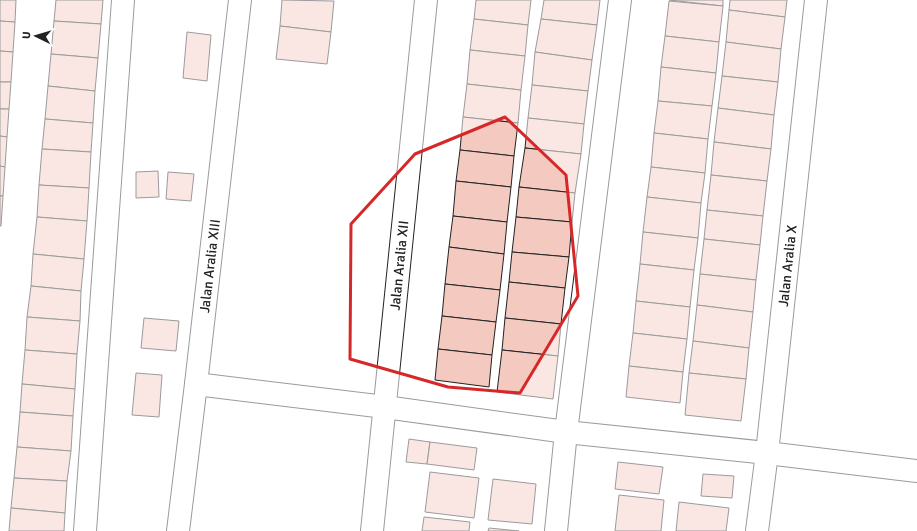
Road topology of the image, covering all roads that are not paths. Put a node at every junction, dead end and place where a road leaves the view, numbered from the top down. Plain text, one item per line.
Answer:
1 (123, 0) edge
2 (240, 0) edge
3 (426, 0) edge
4 (620, 0) edge
5 (816, 0) edge
6 (196, 384) junction
7 (386, 407) junction
8 (566, 432) junction
9 (767, 453) junction
10 (917, 471) edge
11 (84, 531) edge
12 (178, 531) edge
13 (372, 531) edge
14 (556, 531) edge
15 (757, 531) edge

1 - 11 street
2 - 6 street, Jalan Aralia XIII
3 - 7 street, Jalan Aralia XII
4 - 8 street
5 - 9 street, Jalan Aralia X
6 - 7 street
6 - 12 street, Jalan Aralia XIII
7 - 8 street
7 - 13 street, Jalan Aralia XII
8 - 9 street
8 - 14 street
9 - 10 street
9 - 15 street, Jalan Aralia X

